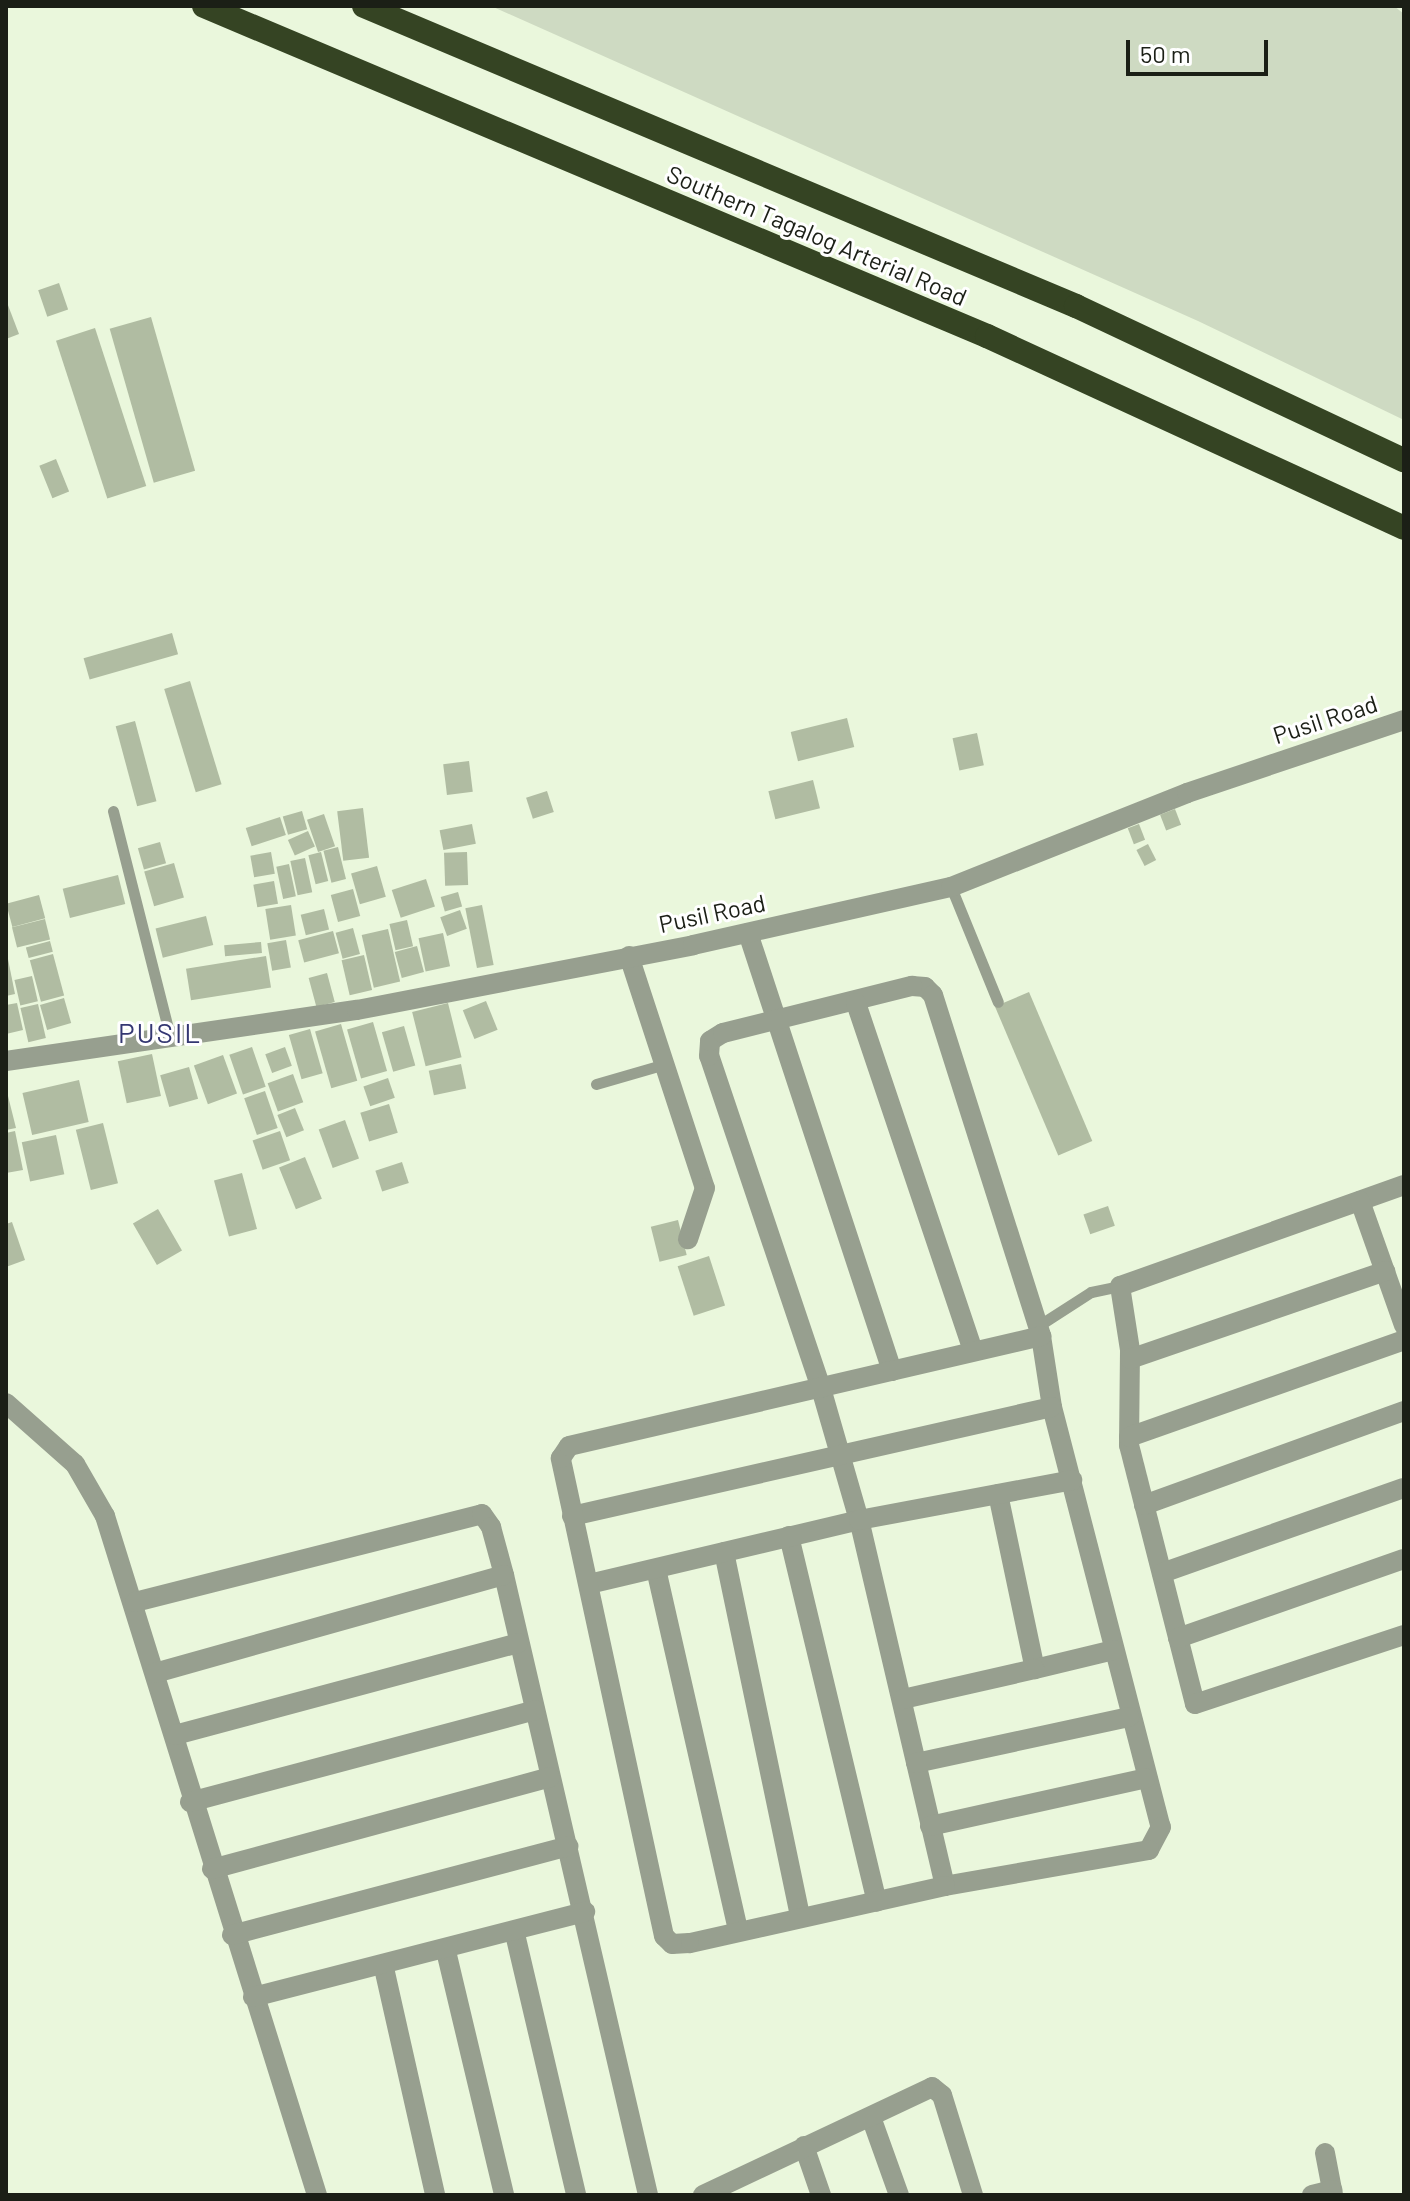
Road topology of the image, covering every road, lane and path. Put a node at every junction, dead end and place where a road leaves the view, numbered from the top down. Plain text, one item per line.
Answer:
1 (204, 6) edge
2 (364, 6) edge
3 (1404, 460) edge
4 (1404, 528) edge
5 (1404, 720) edge
6 (113, 811) dead end
7 (951, 887) junction
8 (748, 933) junction
9 (629, 956) junction
10 (998, 1002) dead end
11 (856, 1003) junction
12 (775, 1022) junction
13 (170, 1037) junction
14 (6, 1061) edge
15 (665, 1064) junction
16 (596, 1084) dead end
17 (1404, 1185) edge
18 (1360, 1201) junction
19 (688, 1239) dead end
20 (1385, 1271) junction
21 (1120, 1286) junction
22 (1404, 1325) edge
23 (1039, 1331) junction
24 (1404, 1340) edge
25 (973, 1351) junction
26 (1130, 1359) junction
27 (892, 1371) junction
28 (821, 1388) junction
29 (6, 1403) edge
30 (1052, 1407) junction
31 (1404, 1411) edge
32 (14, 1419) edge
33 (1129, 1437) junction
34 (839, 1455) junction
35 (1072, 1480) junction
36 (1404, 1488) edge
37 (998, 1494) junction
38 (1144, 1505) junction
39 (572, 1516) junction
40 (859, 1520) junction
41 (789, 1536) junction
42 (724, 1552) junction
43 (1404, 1559) edge
44 (656, 1569) junction
45 (1162, 1573) junction
46 (504, 1575) junction
47 (589, 1584) junction
48 (135, 1602) junction
49 (1404, 1635) edge
50 (1178, 1638) junction
51 (518, 1643) junction
52 (1114, 1650) junction
53 (1035, 1669) junction
54 (155, 1673) junction
55 (903, 1699) junction
56 (535, 1710) junction
57 (1129, 1717) junction
58 (175, 1735) junction
59 (916, 1763) junction
60 (550, 1777) junction
61 (1146, 1778) junction
62 (190, 1802) junction
63 (930, 1826) junction
64 (568, 1846) junction
65 (212, 1869) junction
66 (945, 1886) junction
67 (877, 1902) junction
68 (585, 1912) junction
69 (800, 1917) junction
70 (738, 1930) junction
71 (515, 1934) junction
72 (232, 1935) junction
73 (446, 1951) junction
74 (384, 1968) junction
75 (253, 1997) junction
76 (871, 2117) junction
77 (804, 2146) junction
78 (1325, 2153) dead end
79 (746, 2186) edge
80 (1333, 2192) edge
81 (317, 2195) edge
82 (435, 2195) edge
83 (504, 2195) edge
84 (576, 2195) edge
85 (648, 2195) edge
86 (703, 2195) edge
87 (821, 2195) edge
88 (899, 2195) edge
89 (973, 2195) edge
90 (1312, 2195) edge

1 - 4 highway, Southern Tagalog Arterial Road
2 - 3 highway, Southern Tagalog Arterial Road
5 - 7 street, Pusil Road
6 - 13 lane
7 - 8 street, Pusil Road
7 - 10 lane
8 - 9 street, Pusil Road
8 - 12 street
9 - 13 street, Pusil Road
9 - 15 street
11 - 12 street
11 - 23 street
11 - 25 street
12 - 27 street
12 - 28 street
13 - 14 street, Pusil Road
15 - 16 lane
15 - 19 street
17 - 18 street
18 - 20 street
18 - 21 street
20 - 22 street
20 - 26 street
21 - 23 lane
21 - 26 street
23 - 25 street
23 - 30 street
24 - 33 street
25 - 27 street
26 - 33 street
27 - 28 street
28 - 34 street
28 - 39 street
29 - 32 street
30 - 34 street
30 - 35 street
31 - 38 street
32 - 48 street
33 - 38 street
34 - 39 street
34 - 40 street
35 - 37 street
35 - 52 street
36 - 45 street
37 - 40 street
37 - 53 street
38 - 45 street
39 - 47 street
40 - 41 street
40 - 55 street
41 - 42 street
41 - 67 street
42 - 44 street
42 - 69 street
43 - 50 street
44 - 47 street
44 - 70 street
45 - 50 street
46 - 48 street
46 - 51 street
46 - 54 street
47 - 70 street
48 - 54 street
49 - 50 street
51 - 56 street
51 - 58 street
52 - 53 street
52 - 57 street
53 - 55 street
54 - 58 street
55 - 59 street
56 - 60 street
56 - 62 street
57 - 59 street
57 - 61 street
58 - 62 street
59 - 63 street
60 - 64 street
60 - 65 street
61 - 63 street
61 - 66 street
62 - 65 street
63 - 66 street
64 - 68 street
64 - 72 street
65 - 72 street
66 - 67 street
67 - 69 street
68 - 71 street
68 - 85 street
69 - 70 street
71 - 73 street
71 - 84 street
72 - 75 street
73 - 74 street
73 - 83 street
74 - 75 street
74 - 82 street
75 - 81 street
76 - 77 street
76 - 88 street
76 - 89 street
77 - 79 street
77 - 87 street
78 - 80 street
79 - 86 street
80 - 90 street

